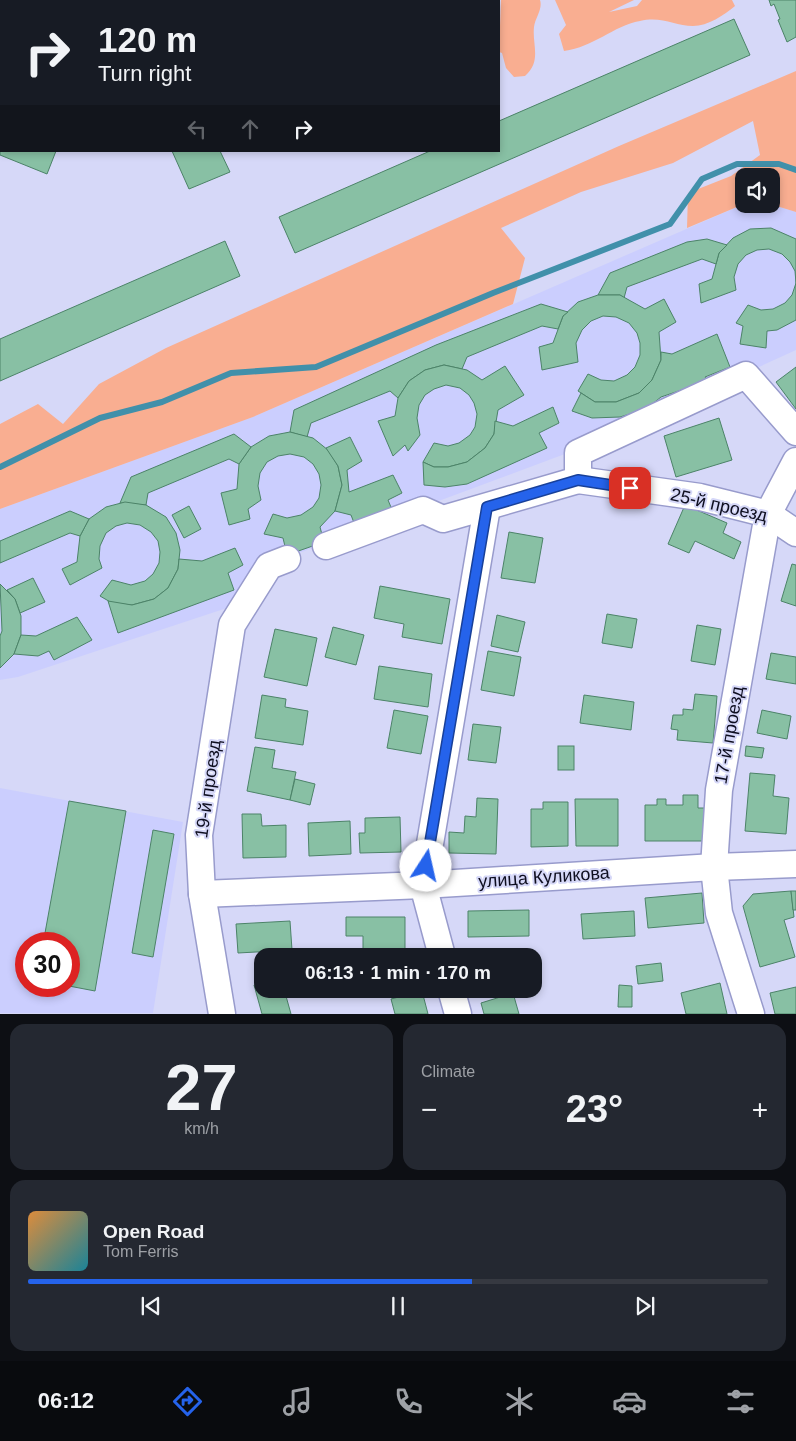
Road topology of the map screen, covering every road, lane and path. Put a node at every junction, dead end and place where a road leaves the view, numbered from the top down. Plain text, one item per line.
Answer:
1 (796, 432) edge
2 (796, 461) edge
3 (578, 480) junction
4 (487, 507) junction
5 (768, 514) junction
6 (796, 533) edge
7 (326, 546) dead end
8 (287, 559) dead end
9 (796, 864) edge
10 (714, 867) junction
11 (423, 885) junction
12 (202, 894) junction
13 (440, 948) edge
14 (454, 998) edge
15 (222, 1014) edge
16 (458, 1014) edge
17 (751, 1014) edge

1 - 3 street
2 - 5 street, 17-й проезд
3 - 4 street
3 - 5 street, 25-й проезд
4 - 7 street
4 - 11 street
5 - 6 street, 25-й проезд
5 - 10 street, 17-й проезд
8 - 12 street, 19-й проезд
9 - 10 street, улица Куликова
10 - 11 street, улица Куликова
10 - 17 street, 17-й проезд
11 - 12 street, улица Куликова
11 - 13 street
12 - 15 street, 19-й проезд
14 - 16 street

